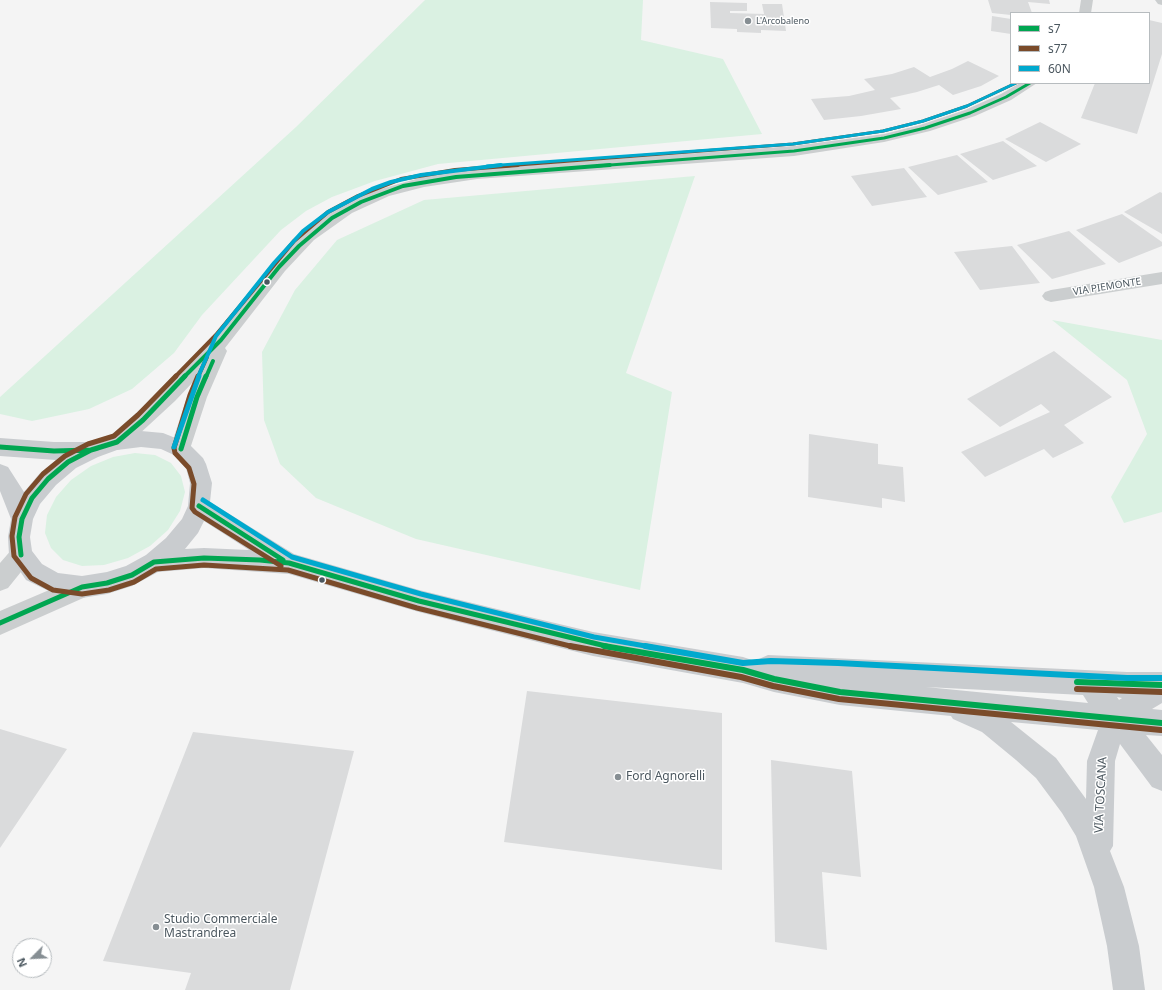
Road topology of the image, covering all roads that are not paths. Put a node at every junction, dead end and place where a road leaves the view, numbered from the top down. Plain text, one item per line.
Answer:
1 (1087, 0) edge
2 (1084, 12) edge
3 (1028, 84) edge
4 (1162, 278) edge
5 (1051, 296) dead end
6 (221, 340) junction
7 (117, 442) junction
8 (0, 447) edge
9 (181, 449) junction
10 (91, 450) junction
11 (0, 473) edge
12 (199, 506) junction
13 (22, 519) junction
14 (21, 555) junction
15 (154, 562) junction
16 (289, 563) junction
17 (0, 580) edge
18 (82, 587) junction
19 (0, 624) edge
20 (743, 670) junction
21 (1089, 683) junction
22 (1162, 686) edge
23 (942, 703) junction
24 (1118, 718) junction
25 (1162, 723) edge
26 (1162, 777) edge
27 (1098, 854) junction
28 (1129, 990) edge

1 - 2 street
3 - 6 street
4 - 5 street, VIA PIEMONTE
6 - 7 street
6 - 9 street
7 - 9 main road
7 - 10 main road
8 - 10 main road
9 - 12 main road
10 - 13 main road
11 - 13 main road
12 - 15 main road
12 - 16 main road
13 - 14 main road
14 - 17 street
14 - 18 main road
15 - 16 main road
15 - 18 main road
16 - 20 main road
18 - 19 street
20 - 21 main road
20 - 23 main road
21 - 22 main road
21 - 24 main road
22 - 24 main road
23 - 24 main road
23 - 27 main road, VIA TOSCANA
24 - 25 main road
24 - 26 main road
24 - 27 main road, VIA TOSCANA
27 - 28 main road, VIA TOSCANA

